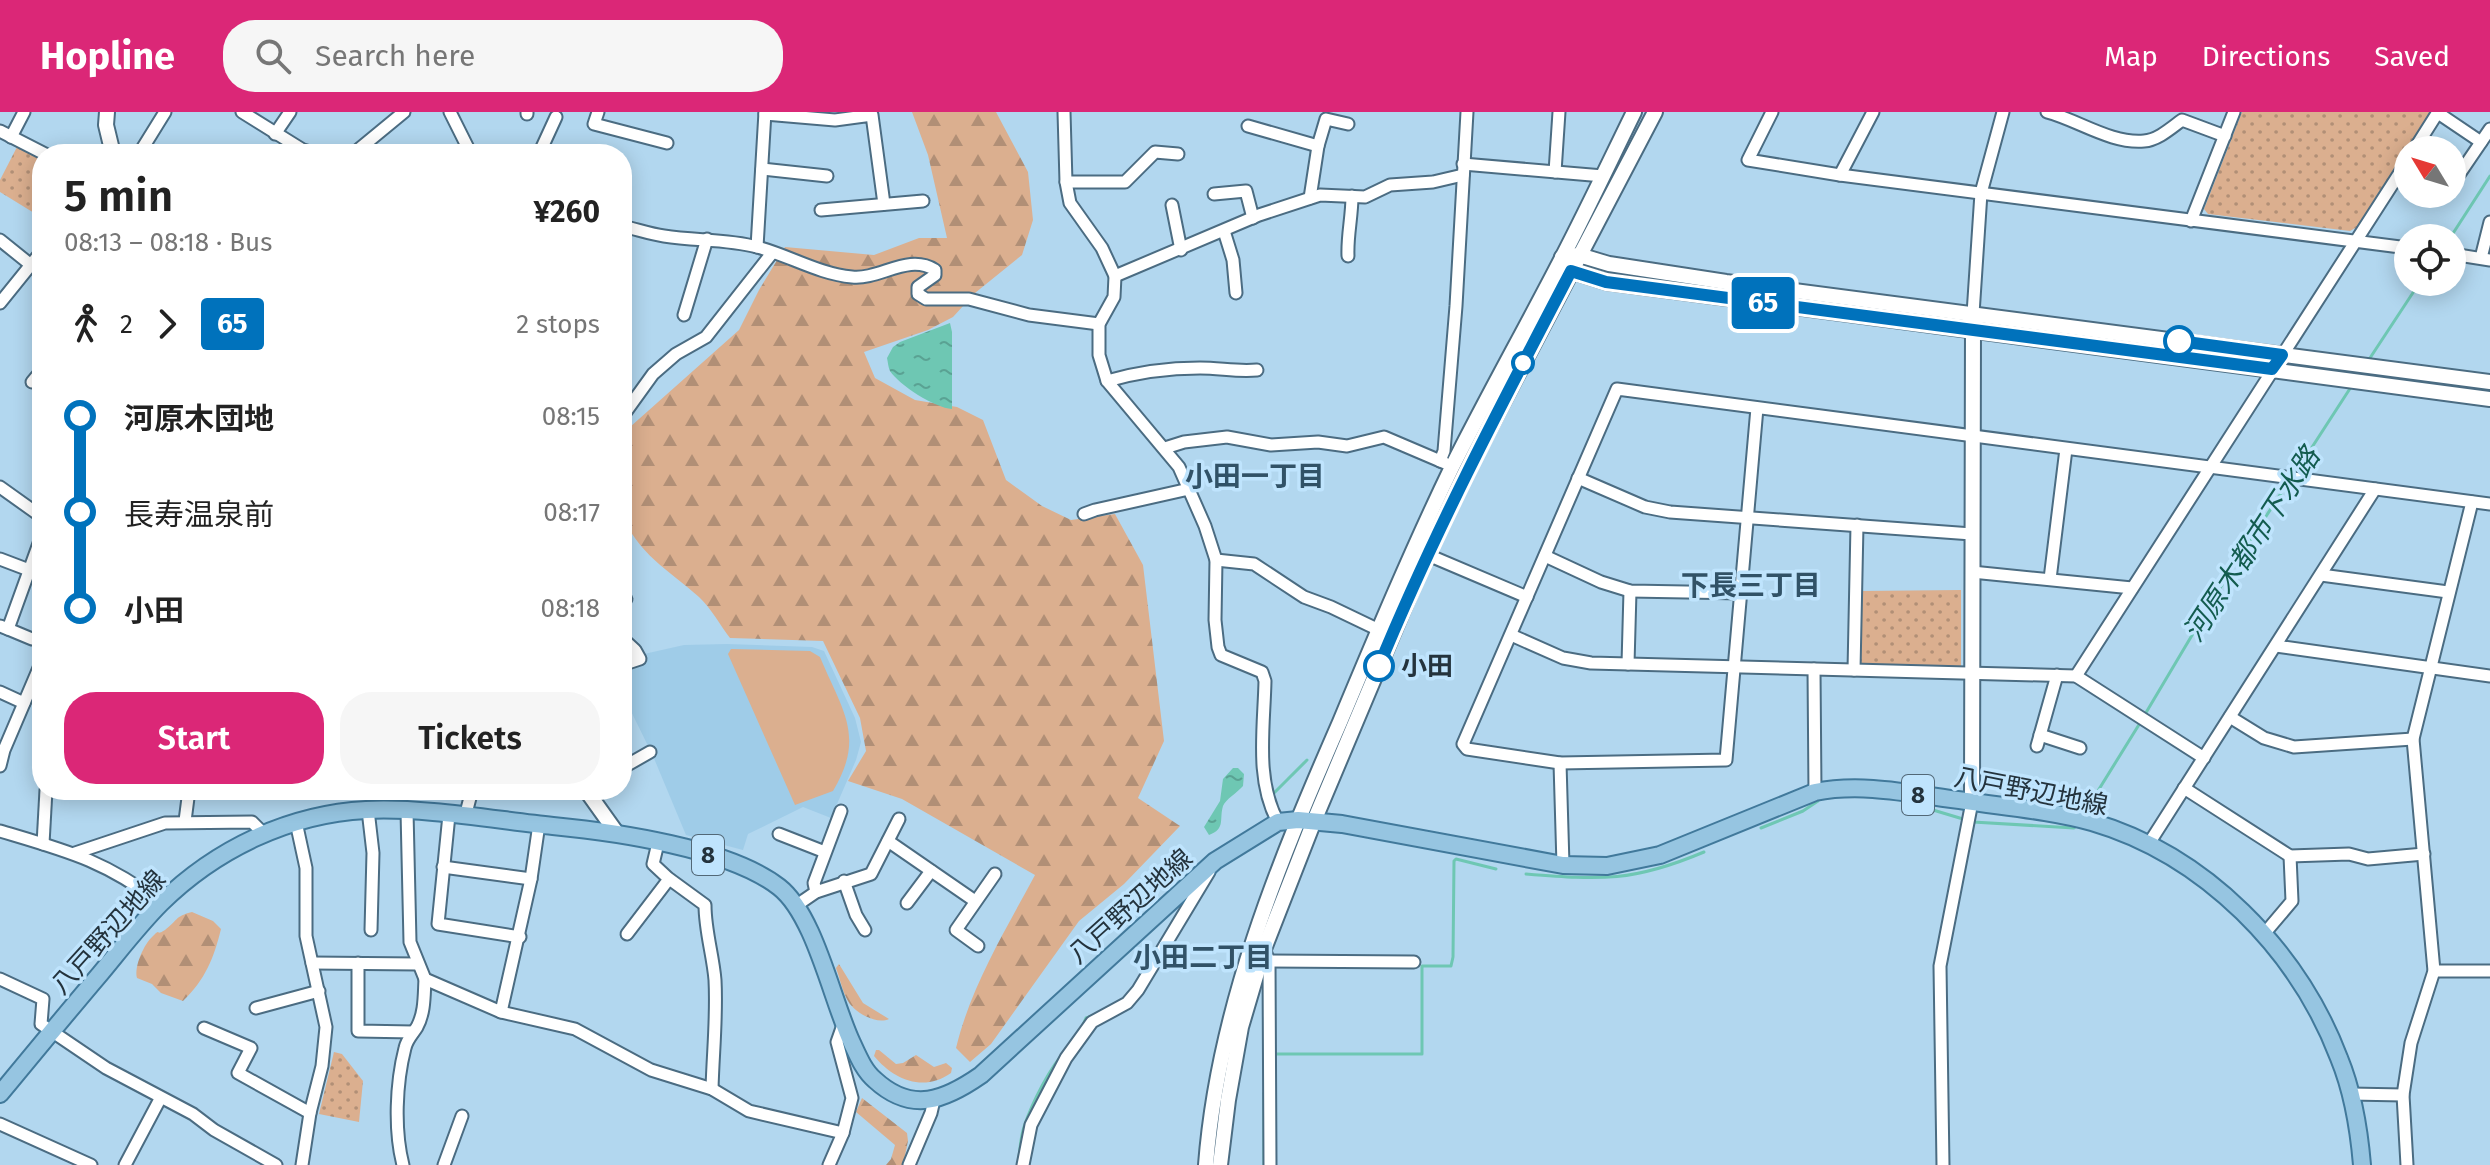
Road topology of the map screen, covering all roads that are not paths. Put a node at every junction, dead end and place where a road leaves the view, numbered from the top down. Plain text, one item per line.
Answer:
1 (24, 112) edge
2 (107, 112) edge
3 (165, 112) edge
4 (242, 112) edge
5 (290, 112) edge
6 (404, 112) edge
7 (450, 112) edge
8 (598, 112) edge
9 (1064, 112) edge
10 (1467, 112) edge
11 (1559, 112) edge
12 (1634, 112) edge
13 (1655, 112) edge
14 (1873, 112) edge
15 (2003, 112) edge
16 (2047, 112) edge
17 (2234, 112) edge
18 (2438, 112) edge
19 (765, 113) edge
20 (871, 114) edge
21 (1766, 114) edge
22 (556, 117) dead end
23 (1348, 124) dead end
24 (1248, 126) dead end
25 (2490, 129) edge
26 (6, 134) edge
27 (275, 134) junction
28 (2225, 136) junction
29 (2423, 136) edge
30 (2481, 142) junction
31 (667, 143) dead end
32 (111, 144) edge
33 (145, 144) edge
34 (292, 144) edge
35 (365, 144) edge
36 (466, 144) edge
37 (544, 144) edge
38 (1318, 146) junction
39 (32, 147) edge
40 (1178, 154) dead end
41 (2466, 164) edge
42 (762, 169) junction
43 (1463, 170) junction
44 (1555, 172) junction
45 (1840, 175) junction
46 (827, 176) dead end
47 (1603, 176) junction
48 (1066, 182) junction
49 (2394, 182) edge
50 (1981, 193) junction
51 (1214, 194) dead end
52 (1352, 196) junction
53 (1310, 198) junction
54 (923, 201) dead end
55 (884, 204) junction
56 (1172, 205) dead end
57 (821, 210) dead end
58 (1253, 218) junction
59 (2191, 221) junction
60 (2490, 222) edge
61 (632, 228) edge
62 (1224, 231) junction
63 (707, 239) junction
64 (0, 240) edge
65 (2356, 242) junction
66 (2394, 246) edge
67 (757, 247) junction
68 (1181, 250) junction
69 (772, 253) junction
70 (1579, 255) junction
71 (1348, 256) dead end
72 (2466, 256) edge
73 (1562, 257) junction
74 (2486, 259) edge
75 (31, 265) joint
76 (1571, 271) junction
77 (1115, 276) junction
78 (1236, 293) dead end
79 (0, 303) edge
80 (1973, 314) junction
81 (684, 315) dead end
82 (1099, 324) junction
83 (1972, 330) junction
84 (2282, 355) junction
85 (2272, 369) junction
86 (1257, 370) dead end
87 (1107, 381) junction
88 (2490, 382) edge
89 (2490, 399) edge
90 (632, 403) edge
91 (1757, 408) junction
92 (1973, 436) junction
93 (1165, 448) junction
94 (2066, 449) junction
95 (1446, 464) junction
96 (2210, 468) junction
97 (1578, 478) junction
98 (0, 487) edge
99 (1189, 489) junction
100 (2375, 489) junction
101 (2472, 502) junction
102 (2490, 504) edge
103 (32, 510) edge
104 (1084, 514) dead end
105 (1748, 517) junction
106 (1857, 525) junction
107 (1972, 534) junction
108 (1420, 552) junction
109 (1545, 556) junction
110 (0, 559) edge
111 (1216, 560) junction
112 (32, 562) edge
113 (29, 570) junction
114 (1972, 572) junction
115 (2321, 575) junction
116 (2050, 579) junction
117 (2132, 588) junction
118 (1630, 591) junction
119 (2448, 592) junction
120 (1742, 593) junction
121 (1527, 597) junction
122 (4, 628) edge
123 (1379, 630) junction
124 (1511, 635) junction
125 (32, 639) dead end
126 (2276, 646) junction
127 (632, 647) edge
128 (632, 662) edge
129 (1628, 664) junction
130 (1735, 667) junction
131 (2430, 667) junction
132 (1814, 669) junction
133 (1854, 670) junction
134 (1972, 672) junction
135 (2057, 675) junction
136 (2076, 676) junction
137 (2490, 676) edge
138 (32, 684) edge
139 (0, 692) edge
140 (24, 703) junction
141 (2230, 717) junction
142 (2413, 739) junction
143 (2080, 748) dead end
144 (650, 752) dead end
145 (2204, 758) junction
146 (632, 762) edge
147 (1560, 763) junction
148 (0, 766) edge
149 (2184, 788) junction
150 (1815, 792) junction
151 (45, 800) edge
152 (188, 800) edge
153 (466, 800) edge
154 (593, 800) edge
155 (1972, 802) junction
156 (368, 810) junction
157 (407, 811) junction
158 (841, 811) dead end
159 (457, 816) junction
160 (899, 819) dead end
161 (1306, 820) junction
162 (185, 821) junction
163 (296, 822) junction
164 (1278, 822) junction
165 (539, 824) junction
166 (0, 831) edge
167 (616, 832) junction
168 (263, 833) junction
169 (779, 834) dead end
170 (888, 841) junction
171 (658, 843) junction
172 (43, 844) junction
173 (2148, 845) junction
174 (825, 852) junction
175 (75, 853) junction
176 (2424, 854) junction
177 (2290, 856) junction
178 (1215, 861) junction
179 (1563, 865) junction
180 (443, 867) junction
181 (931, 871) junction
182 (995, 874) dead end
183 (531, 879) junction
184 (669, 879) junction
185 (844, 881) junction
186 (816, 892) junction
187 (975, 901) junction
188 (161, 903) junction
189 (907, 903) dead end
190 (797, 905) junction
191 (371, 930) dead end
192 (865, 930) dead end
193 (627, 934) dead end
194 (2264, 934) junction
195 (520, 937) junction
196 (978, 946) dead end
197 (1267, 955) junction
198 (1414, 962) dead end
199 (312, 963) junction
200 (358, 963) junction
201 (418, 964) junction
202 (2434, 971) junction
203 (2490, 971) edge
204 (0, 979) edge
205 (425, 979) junction
206 (319, 991) junction
207 (256, 1008) dead end
208 (501, 1012) junction
209 (843, 1025) junction
210 (204, 1028) dead end
211 (51, 1032) junction
212 (413, 1032) junction
213 (712, 1089) junction
214 (0, 1094) edge
215 (2351, 1094) junction
216 (2403, 1095) junction
217 (160, 1099) junction
218 (934, 1100) junction
219 (310, 1113) junction
220 (462, 1116) dead end
221 (0, 1124) edge
222 (843, 1133) junction
223 (91, 1165) edge
224 (125, 1165) edge
225 (276, 1165) edge
226 (302, 1165) edge
227 (403, 1165) edge
228 (444, 1165) edge
229 (829, 1165) edge
230 (909, 1165) edge
231 (1023, 1165) edge
232 (1206, 1165) edge
233 (1220, 1165) edge
234 (1270, 1165) edge
235 (1943, 1165) edge
236 (2362, 1165) edge
237 (2407, 1165) edge

1 - 26 street
2 - 32 street
3 - 33 street
4 - 27 street
5 - 27 street
6 - 35 street
7 - 36 street
8 - 31 street
9 - 48 street
10 - 43 street
11 - 44 street
12 - 47 street
13 - 70 street
14 - 45 street
15 - 50 street
16 - 28 street
17 - 28 street
18 - 29 street
18 - 30 street
19 - 20 street
19 - 42 street
20 - 55 street
21 - 45 street
22 - 37 street
23 - 38 street
24 - 38 street
25 - 30 street
26 - 39 street
27 - 34 street
28 - 59 street
30 - 41 street
38 - 53 street
40 - 48 street
42 - 46 street
42 - 67 street
43 - 44 street
43 - 52 street
43 - 95 street
44 - 47 street
45 - 50 street
47 - 73 street
48 - 77 street
49 - 65 street
50 - 59 street
50 - 80 street
51 - 58 street
52 - 53 street
52 - 71 street
53 - 58 street
54 - 55 street
55 - 57 street
56 - 68 street
58 - 62 street
59 - 65 street
60 - 74 street
61 - 63 street
62 - 68 street
62 - 78 street
63 - 67 street
63 - 81 street
64 - 75 street
65 - 66 street
65 - 84 street
67 - 69 street
68 - 77 street
69 - 82 street
69 - 90 street
70 - 73 street
70 - 76 street
70 - 80 street
72 - 74 street
73 - 76 street
73 - 95 street
75 - 79 street
76 - 83 street
76 - 108 street
77 - 82 street
80 - 83 street
80 - 84 street
82 - 87 street
83 - 85 street
83 - 92 street
84 - 85 street
84 - 88 street
85 - 89 street
85 - 96 street
86 - 87 street
87 - 93 street
91 - 92 street
91 - 97 street
91 - 105 street
92 - 94 street
92 - 107 street
93 - 95 street
93 - 99 street
94 - 96 street
94 - 116 street
95 - 108 street
96 - 100 street
96 - 117 street
97 - 105 street
97 - 109 street
98 - 103 street
99 - 104 street
99 - 111 street
100 - 101 street
100 - 115 street
101 - 102 street
101 - 119 street
105 - 106 street
105 - 120 street
106 - 107 street
106 - 133 street
107 - 114 street
108 - 121 street
108 - 123 street
108 - 161 street
109 - 118 street
109 - 121 street
110 - 113 street
111 - 123 street
111 - 164 street
112 - 113 street
113 - 122 street
114 - 116 street
114 - 134 street
115 - 119 street
115 - 126 street
116 - 117 street
117 - 136 street
118 - 120 street
118 - 129 street
119 - 131 street
120 - 130 street
121 - 124 street
122 - 125 street
123 - 161 street
124 - 129 street
124 - 147 street
126 - 131 street
126 - 141 street
127 - 128 street
129 - 130 street
130 - 132 street
130 - 147 street
131 - 137 street
131 - 142 street
132 - 133 street
132 - 150 street
133 - 134 street
134 - 135 street
134 - 155 street
135 - 136 street
135 - 143 street
136 - 145 street
138 - 140 street
139 - 140 street
140 - 148 street
141 - 142 street
141 - 145 street
142 - 176 street
144 - 146 street
145 - 149 street
147 - 179 street
149 - 173 street
149 - 177 street
150 - 155 main road, 八戸野辺地線 / 8
150 - 179 main road, 八戸野辺地線 / 8
151 - 172 street
152 - 162 street
153 - 159 street
154 - 167 street
155 - 173 main road, 八戸野辺地線 / 8
155 - 235 street
156 - 157 main road, 八戸野辺地線 / 8
156 - 163 main road, 八戸野辺地線 / 8
156 - 191 street
157 - 159 main road, 八戸野辺地線 / 8
157 - 201 street
158 - 174 street
159 - 165 main road, 八戸野辺地線 / 8
159 - 180 street
160 - 170 street
161 - 164 main road, 八戸野辺地線 / 8
161 - 179 main road, 八戸野辺地線 / 8
161 - 197 street
161 - 232 street
162 - 168 street
162 - 175 street
163 - 168 main road, 八戸野辺地線 / 8
163 - 199 street
164 - 178 main road, 八戸野辺地線 / 8
165 - 167 main road, 八戸野辺地線 / 8
165 - 183 street
166 - 172 street
167 - 171 main road, 八戸野辺地線 / 8
168 - 188 main road, 八戸野辺地線 / 8
169 - 174 street
170 - 181 street
170 - 185 street
171 - 184 street
171 - 190 main road, 八戸野辺地線 / 8
172 - 175 street
173 - 194 main road, 八戸野辺地線 / 8
174 - 186 street
175 - 188 street
176 - 177 street
176 - 202 street
177 - 194 street
178 - 218 main road, 八戸野辺地線 / 8
178 - 231 street
180 - 183 street
180 - 195 street
181 - 187 street
181 - 189 street
182 - 187 street
183 - 195 street
184 - 193 street
184 - 213 street
185 - 186 street
185 - 192 street
186 - 190 street
187 - 196 street
188 - 211 main road, 八戸野辺地線 / 8
190 - 209 main road, 八戸野辺地線 / 8
194 - 215 main road, 八戸野辺地線 / 8
195 - 208 street
197 - 198 street
197 - 233 street
197 - 234 street
199 - 200 street
199 - 206 street
200 - 201 street
200 - 212 street
201 - 205 street
202 - 203 street
202 - 216 street
204 - 211 street
205 - 208 street
205 - 212 street
206 - 207 street
206 - 219 street
208 - 213 street
209 - 218 main road, 八戸野辺地線 / 8
209 - 222 street
210 - 219 street
211 - 214 main road, 八戸野辺地線 / 8
211 - 217 street
212 - 227 street
213 - 222 street
215 - 216 street
215 - 236 main road, 八戸野辺地線 / 8
216 - 237 street
217 - 224 street
217 - 225 street
218 - 230 street
219 - 226 street
220 - 228 street
221 - 223 street
222 - 229 street

